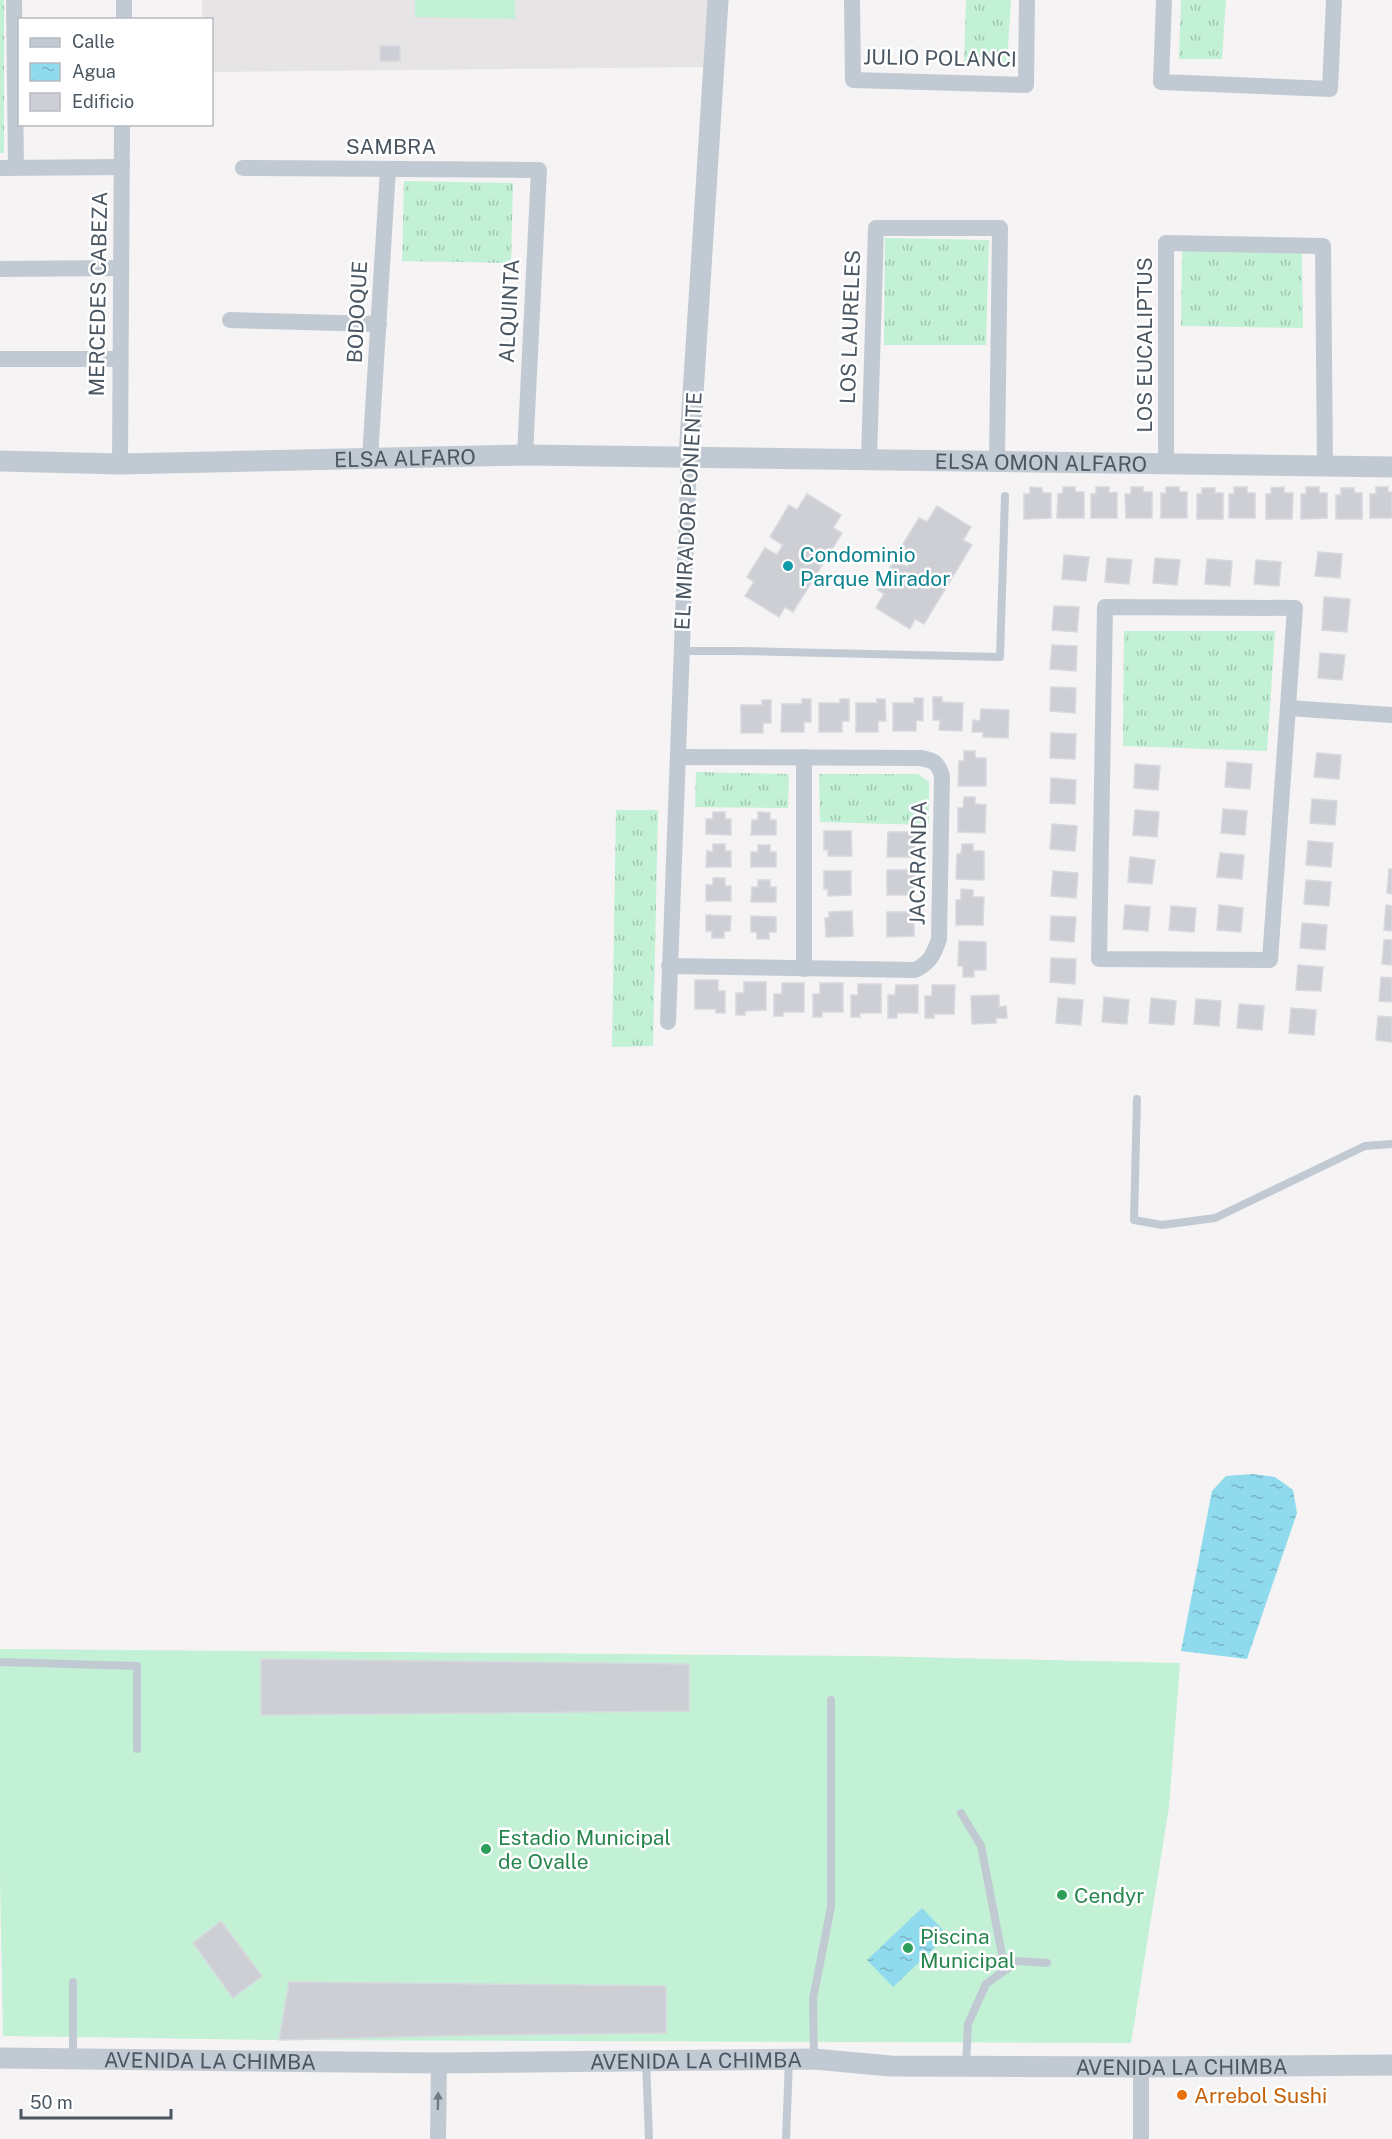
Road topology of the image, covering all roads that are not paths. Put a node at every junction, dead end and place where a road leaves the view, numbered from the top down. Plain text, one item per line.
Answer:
1 (14, 0) edge
2 (124, 0) edge
3 (718, 0) edge
4 (852, 0) edge
5 (1027, 0) edge
6 (1164, 0) edge
7 (1334, 0) edge
8 (124, 18) edge
9 (123, 126) edge
10 (122, 167) junction
11 (8, 168) edge
12 (243, 168) dead end
13 (388, 169) junction
14 (539, 170) joint
15 (0, 268) edge
16 (120, 268) junction
17 (230, 320) dead end
18 (379, 324) junction
19 (0, 359) edge
20 (119, 359) junction
21 (525, 455) junction
22 (689, 456) junction
23 (370, 458) junction
24 (869, 459) junction
25 (997, 461) junction
26 (0, 462) edge
27 (120, 464) junction
28 (1166, 464) junction
29 (1325, 466) junction
30 (1392, 467) edge
31 (1005, 496) dead end
32 (682, 651) junction
33 (1288, 708) junction
34 (1392, 715) edge
35 (804, 757) junction
36 (678, 758) junction
37 (669, 966) junction
38 (804, 969) junction
39 (668, 1022) dead end
40 (1137, 1099) dead end
41 (1392, 1144) edge
42 (0, 1662) edge
43 (831, 1700) dead end
44 (137, 1749) dead end
45 (961, 1813) dead end
46 (1047, 1963) dead end
47 (1005, 1970) junction
48 (73, 1982) dead end
49 (0, 2058) edge
50 (73, 2059) junction
51 (789, 2060) junction
52 (814, 2060) junction
53 (646, 2061) junction
54 (439, 2063) junction
55 (1392, 2065) edge
56 (966, 2066) junction
57 (1141, 2067) junction
58 (438, 2139) edge
59 (649, 2139) edge
60 (786, 2139) edge
61 (1141, 2139) edge

1 - 11 street
2 - 8 street
3 - 22 street, EL MIRADOR PONIENTE
4 - 5 street, JULIO POLANCI
6 - 7 street
9 - 10 street, MERCEDES CABEZA
10 - 11 street
10 - 16 street, MERCEDES CABEZA
12 - 13 street, SAMBRA
13 - 14 street, SAMBRA
13 - 18 street, BODOQUE
14 - 21 street, ALQUINTA
15 - 16 street
16 - 20 street, MERCEDES CABEZA
17 - 18 street
18 - 23 street, BODOQUE
19 - 20 street
20 - 27 street, MERCEDES CABEZA
21 - 22 street, ELSA ALFARO
21 - 23 street, ELSA ALFARO
22 - 24 street, ELSA OMON ALFARO
22 - 32 street, EL MIRADOR PONIENTE
23 - 27 street, ELSA ALFARO
24 - 25 street, ELSA OMON ALFARO
24 - 25 street, LOS LAURELES
25 - 28 street, ELSA OMON ALFARO
26 - 27 street
28 - 29 street, ELSA OMON ALFARO
28 - 29 street, LOS EUCALIPTUS
29 - 30 street, ELSA OMON ALFARO
31 - 32 lane
32 - 36 street, EL MIRADOR PONIENTE
33 - 33 street
33 - 34 street
35 - 36 street, JACARANDA
35 - 38 street
35 - 38 street, JACARANDA
36 - 37 street, EL MIRADOR PONIENTE
37 - 38 street, JACARANDA
37 - 39 street, EL MIRADOR PONIENTE
40 - 41 lane
42 - 44 lane
43 - 52 lane
45 - 47 lane
46 - 47 lane
47 - 56 lane
48 - 50 lane
49 - 50 street, AVENIDA LA CHIMBA
50 - 54 street, AVENIDA LA CHIMBA
51 - 52 street, AVENIDA LA CHIMBA
51 - 53 street, AVENIDA LA CHIMBA
51 - 60 lane
52 - 56 street, AVENIDA LA CHIMBA
53 - 54 street, AVENIDA LA CHIMBA
53 - 59 lane
58 -> 54 street
55 - 57 street, AVENIDA LA CHIMBA
56 - 57 street, AVENIDA LA CHIMBA
57 - 61 street

